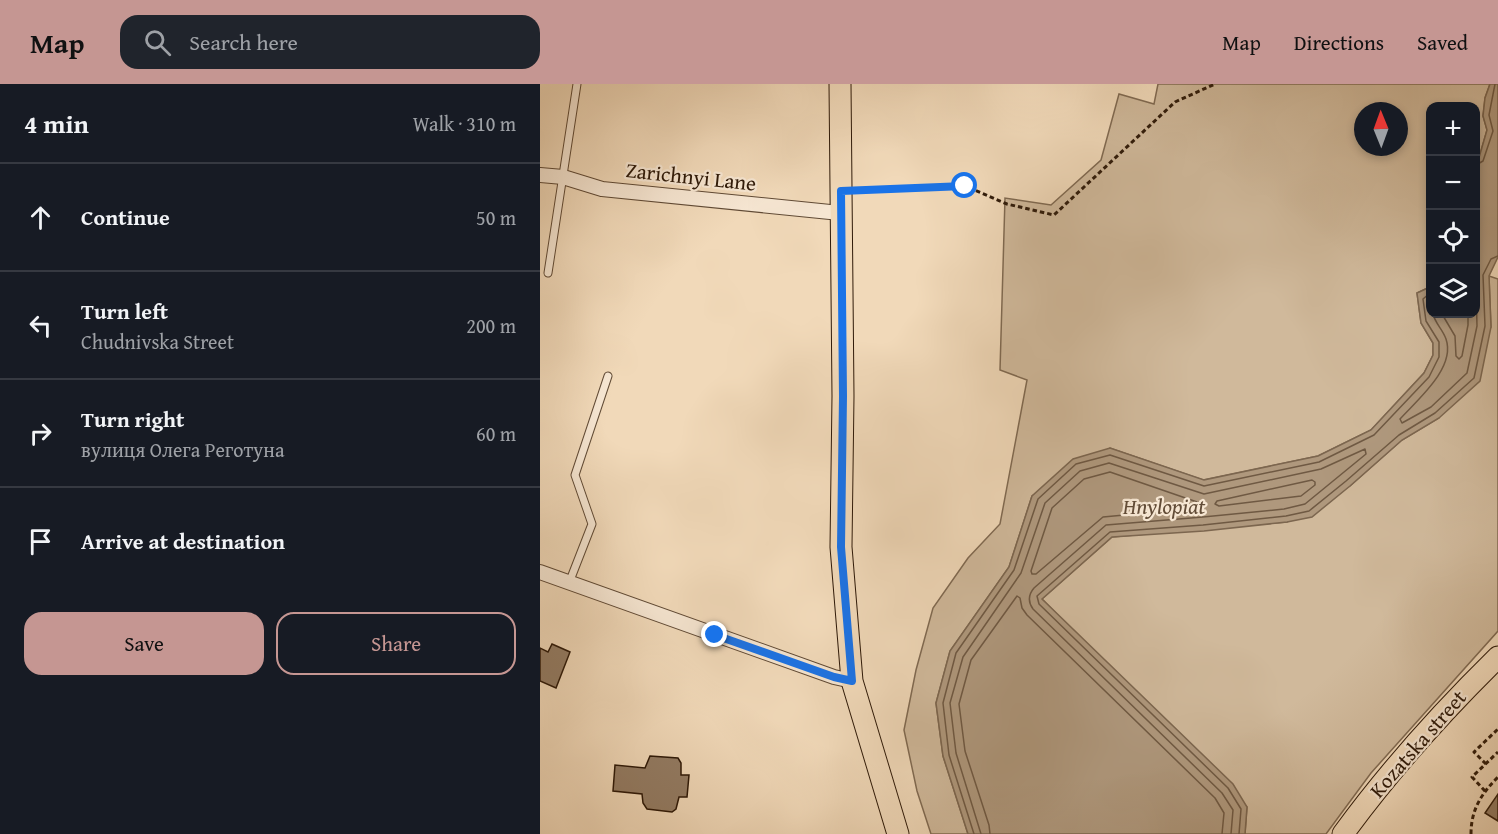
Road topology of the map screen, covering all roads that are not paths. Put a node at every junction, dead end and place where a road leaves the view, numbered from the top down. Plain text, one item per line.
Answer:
1 (578, 84) edge
2 (840, 84) edge
3 (540, 175) edge
4 (563, 177) junction
5 (840, 213) junction
6 (548, 273) dead end
7 (608, 376) dead end
8 (540, 572) edge
9 (569, 583) junction
10 (1498, 657) edge
11 (852, 681) junction
12 (898, 834) edge
13 (1343, 834) edge

1 - 4 lane
2 - 5 main road
3 - 4 street, Zarichnyi Lane
4 - 5 street, Zarichnyi Lane
4 - 6 lane
5 - 11 main road
7 - 9 lane
8 - 9 street
9 - 11 street
10 - 13 main road, Kozatska street
11 - 12 main road

